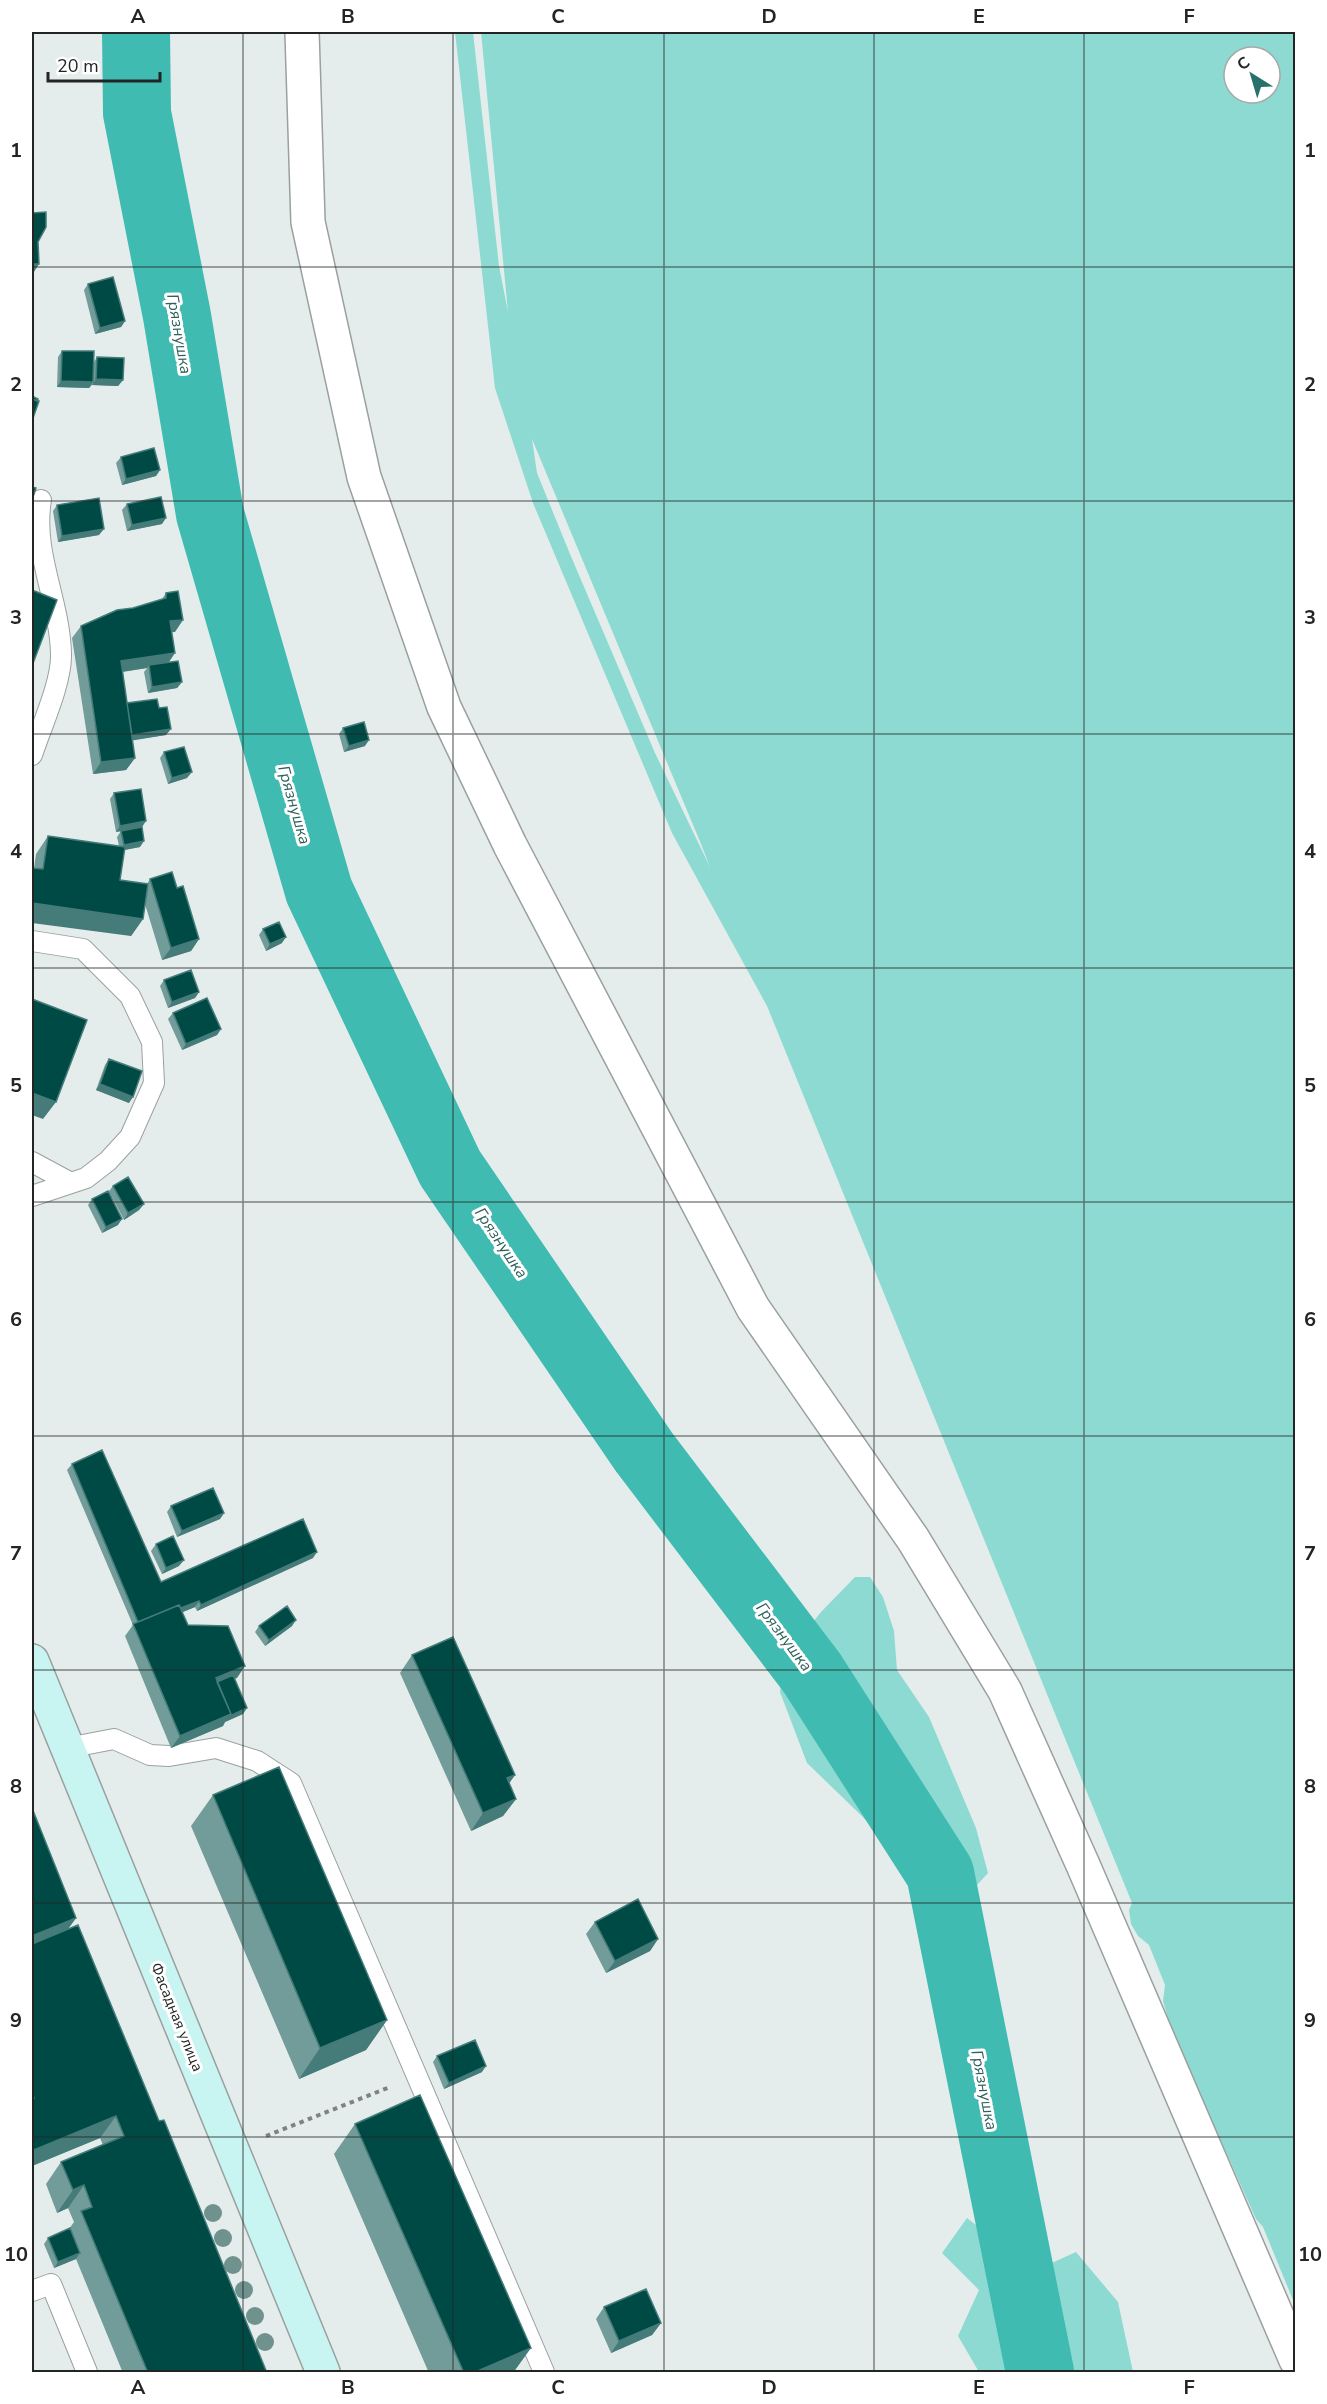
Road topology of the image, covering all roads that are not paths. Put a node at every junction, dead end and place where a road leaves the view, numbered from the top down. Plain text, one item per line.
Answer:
1 (302, 32) edge
2 (41, 500) dead end
3 (32, 755) edge
4 (32, 941) edge
5 (32, 1162) edge
6 (71, 1183) junction
7 (32, 1196) edge
8 (32, 1661) edge
9 (67, 1748) junction
10 (32, 2291) edge
11 (1296, 2360) edge
12 (87, 2373) edge
13 (323, 2373) edge
14 (544, 2373) edge

1 - 11 street
2 - 3 lane
4 - 6 lane
5 - 6 lane
6 - 7 lane
8 - 9 main road, Фасадная улица
9 - 13 main road, Фасадная улица
9 - 14 lane
10 - 12 lane

